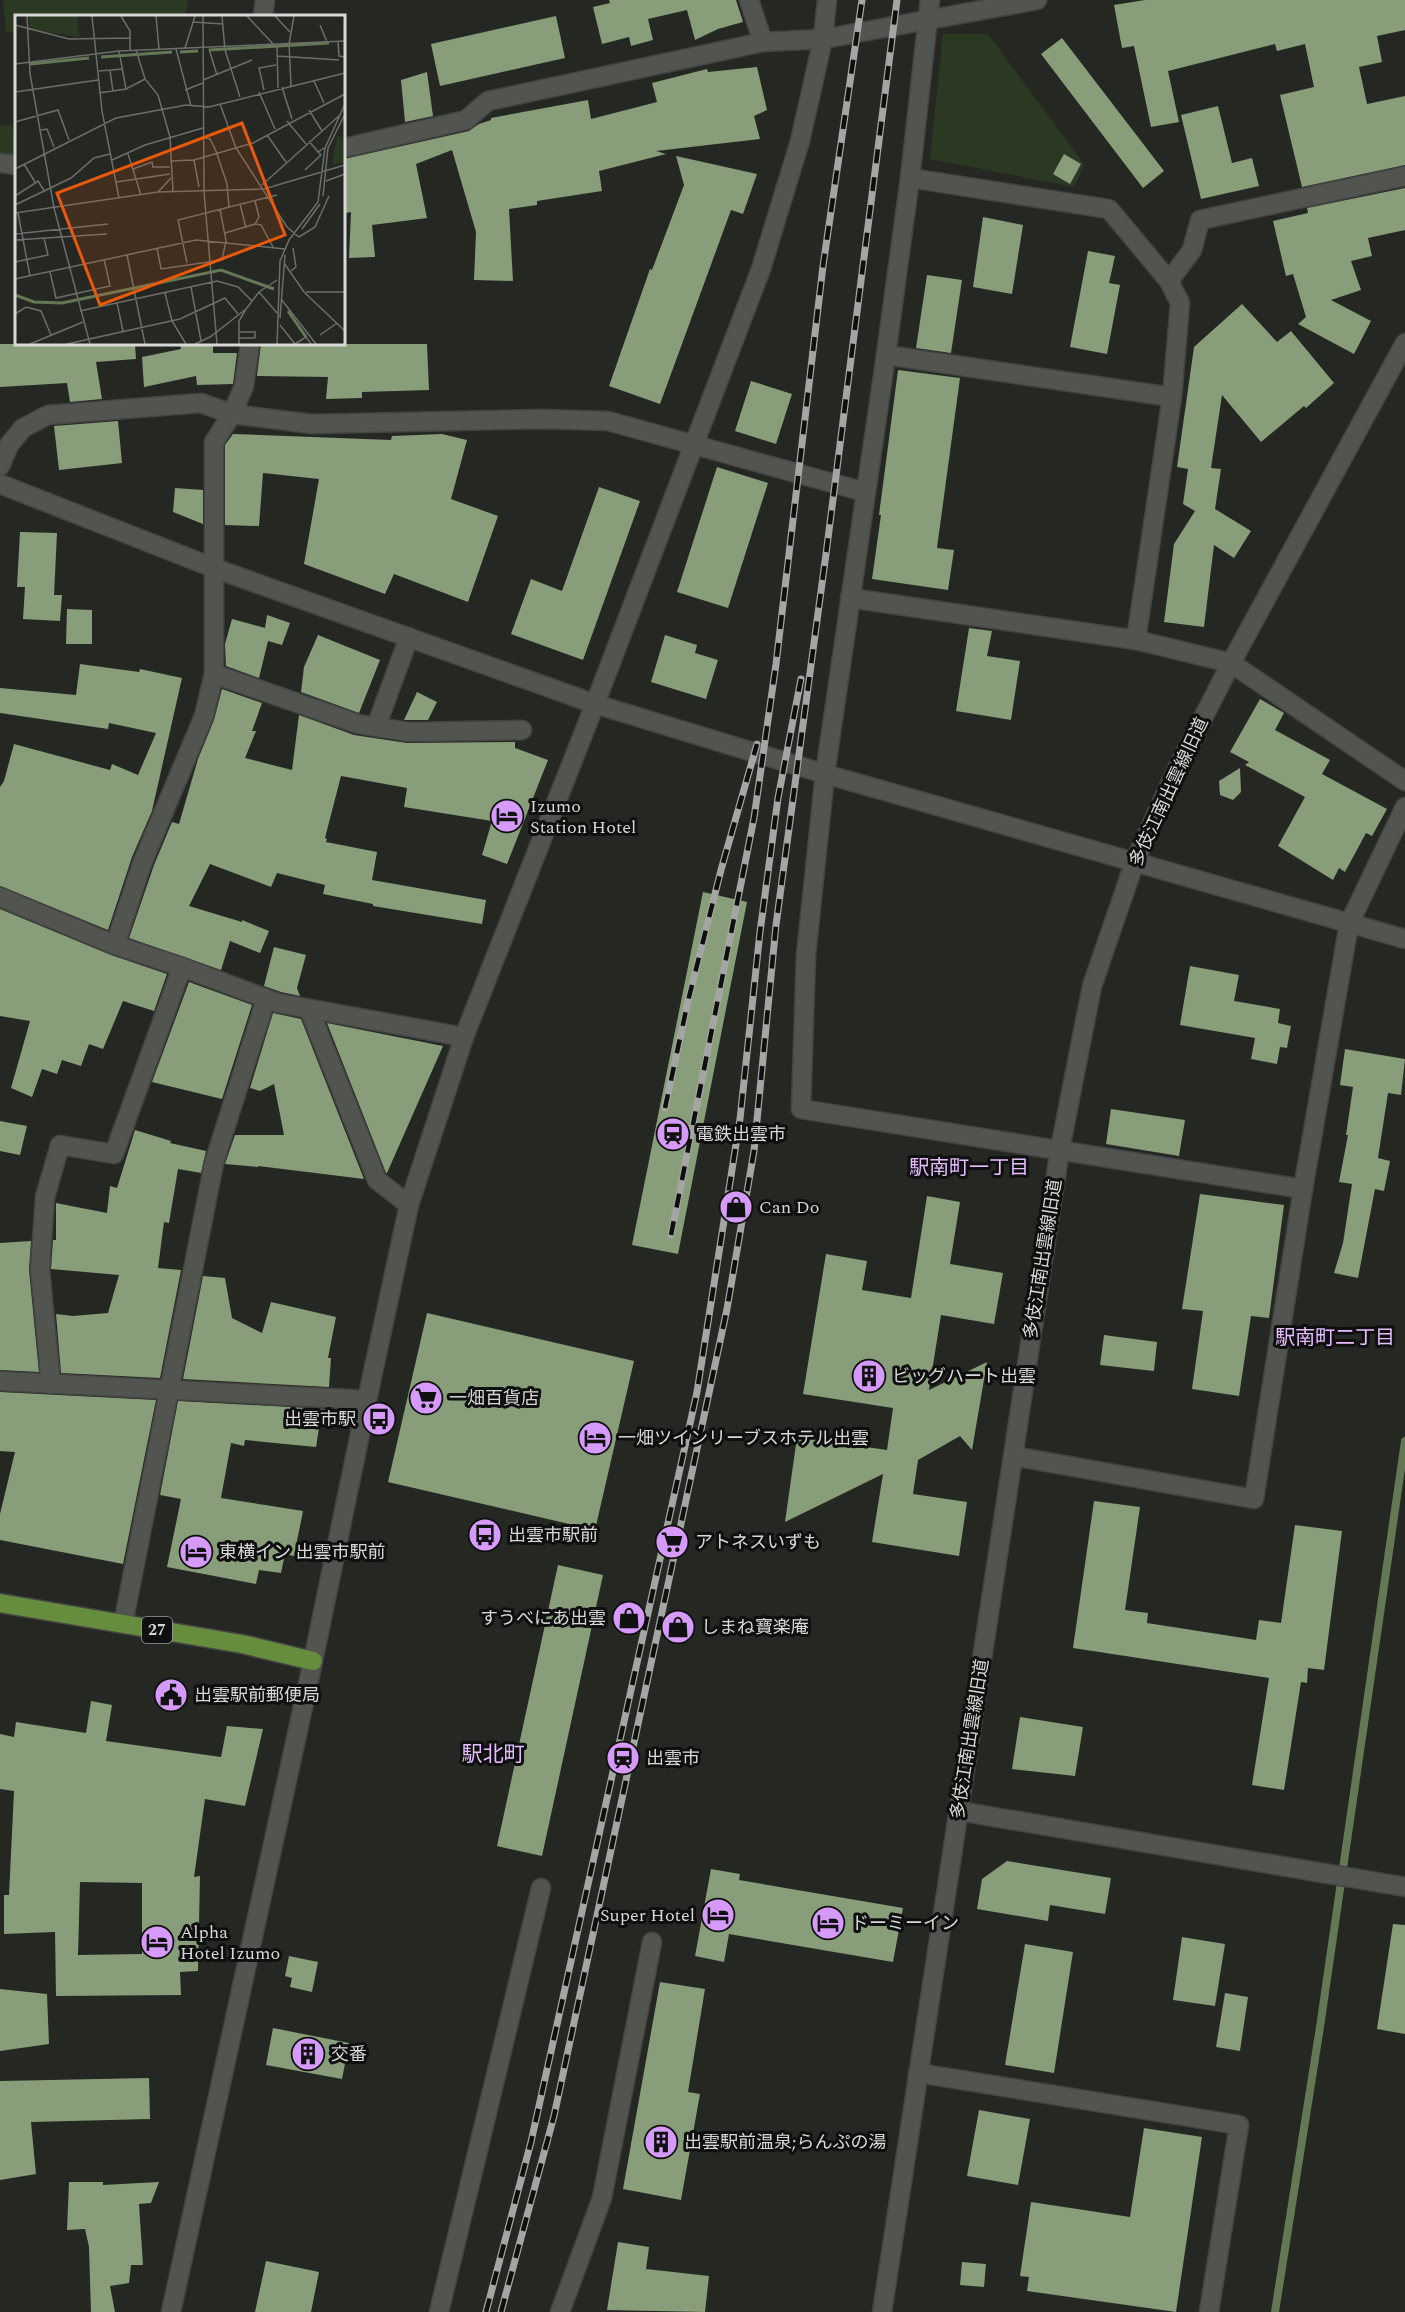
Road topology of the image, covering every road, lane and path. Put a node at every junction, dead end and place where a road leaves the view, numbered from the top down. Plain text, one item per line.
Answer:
1 (265, 0) edge
2 (749, 0) edge
3 (827, 0) edge
4 (930, 0) edge
5 (1037, 0) edge
6 (263, 15) edge
7 (927, 20) junction
8 (823, 39) junction
9 (763, 42) junction
10 (345, 148) edge
11 (0, 163) edge
12 (15, 165) edge
13 (1405, 176) edge
14 (910, 178) junction
15 (1169, 281) junction
16 (1405, 343) edge
17 (250, 345) edge
18 (886, 355) junction
19 (1173, 397) junction
20 (232, 414) junction
21 (695, 446) junction
22 (0, 466) edge
23 (0, 484) edge
24 (865, 492) junction
25 (214, 568) junction
26 (850, 598) junction
27 (409, 638) junction
28 (1136, 640) junction
29 (1231, 663) junction
30 (214, 674) junction
31 (595, 704) junction
32 (376, 727) junction
33 (522, 730) dead end
34 (825, 774) junction
35 (1405, 780) edge
36 (1405, 807) edge
37 (1135, 861) junction
38 (0, 897) edge
39 (1349, 924) junction
40 (1405, 939) edge
41 (115, 945) junction
42 (182, 967) junction
43 (266, 999) junction
44 (309, 1009) junction
45 (464, 1037) junction
46 (1060, 1149) junction
47 (1303, 1189) junction
48 (409, 1205) junction
49 (0, 1381) edge
50 (51, 1384) junction
51 (170, 1389) junction
52 (367, 1400) junction
53 (1013, 1456) junction
54 (0, 1603) edge
55 (123, 1624) junction
56 (313, 1661) junction
57 (959, 1810) junction
58 (1405, 1887) edge
59 (541, 1888) dead end
60 (652, 1942) dead end
61 (918, 2073) junction
62 (171, 2312) edge
63 (439, 2312) edge
64 (560, 2312) edge
65 (882, 2312) edge
66 (1209, 2312) edge

1 - 6 street
2 - 9 street
3 - 8 street
4 - 7 street
5 - 7 street
7 - 8 street
7 - 14 street
8 - 9 street
8 - 21 street
9 - 10 street
11 - 12 street
13 - 15 street
14 - 15 street
14 - 18 street
15 - 19 street
16 - 29 street, 多伎江南出雲線旧道
17 - 20 street
18 - 19 street
18 - 24 street
19 - 28 street
20 - 21 street
20 - 22 street
20 - 25 street
21 - 24 street
21 - 31 street
23 - 25 street
24 - 26 street
25 - 27 street
25 - 30 street
26 - 28 street
26 - 34 street
27 - 31 street
27 - 32 street
28 - 29 street
29 - 35 street
29 - 37 street, 多伎江南出雲線旧道
30 - 32 street
30 - 41 street
31 - 34 street
31 - 45 street
32 - 33 street
34 - 37 street
34 - 46 street
36 - 39 street
37 - 39 street
37 - 46 street, 多伎江南出雲線旧道
38 - 41 street
39 - 40 street
39 - 47 street
41 - 42 street
42 - 43 street
42 - 50 street
43 - 44 street
43 - 51 street
44 - 45 street
44 - 48 street
45 - 48 street
46 - 47 street
46 - 53 street, 多伎江南出雲線旧道
47 - 53 street
48 - 52 street
49 - 50 street
50 - 51 street
51 - 52 street
51 - 55 street
52 - 56 street
53 - 57 street, 多伎江南出雲線旧道
54 - 55 main road, 27
55 - 56 main road, 27
56 - 62 street
57 - 58 street
57 - 61 street, 多伎江南出雲線旧道
59 - 63 street
60 - 64 street
61 - 65 street, 多伎江南出雲線旧道
61 - 66 street

